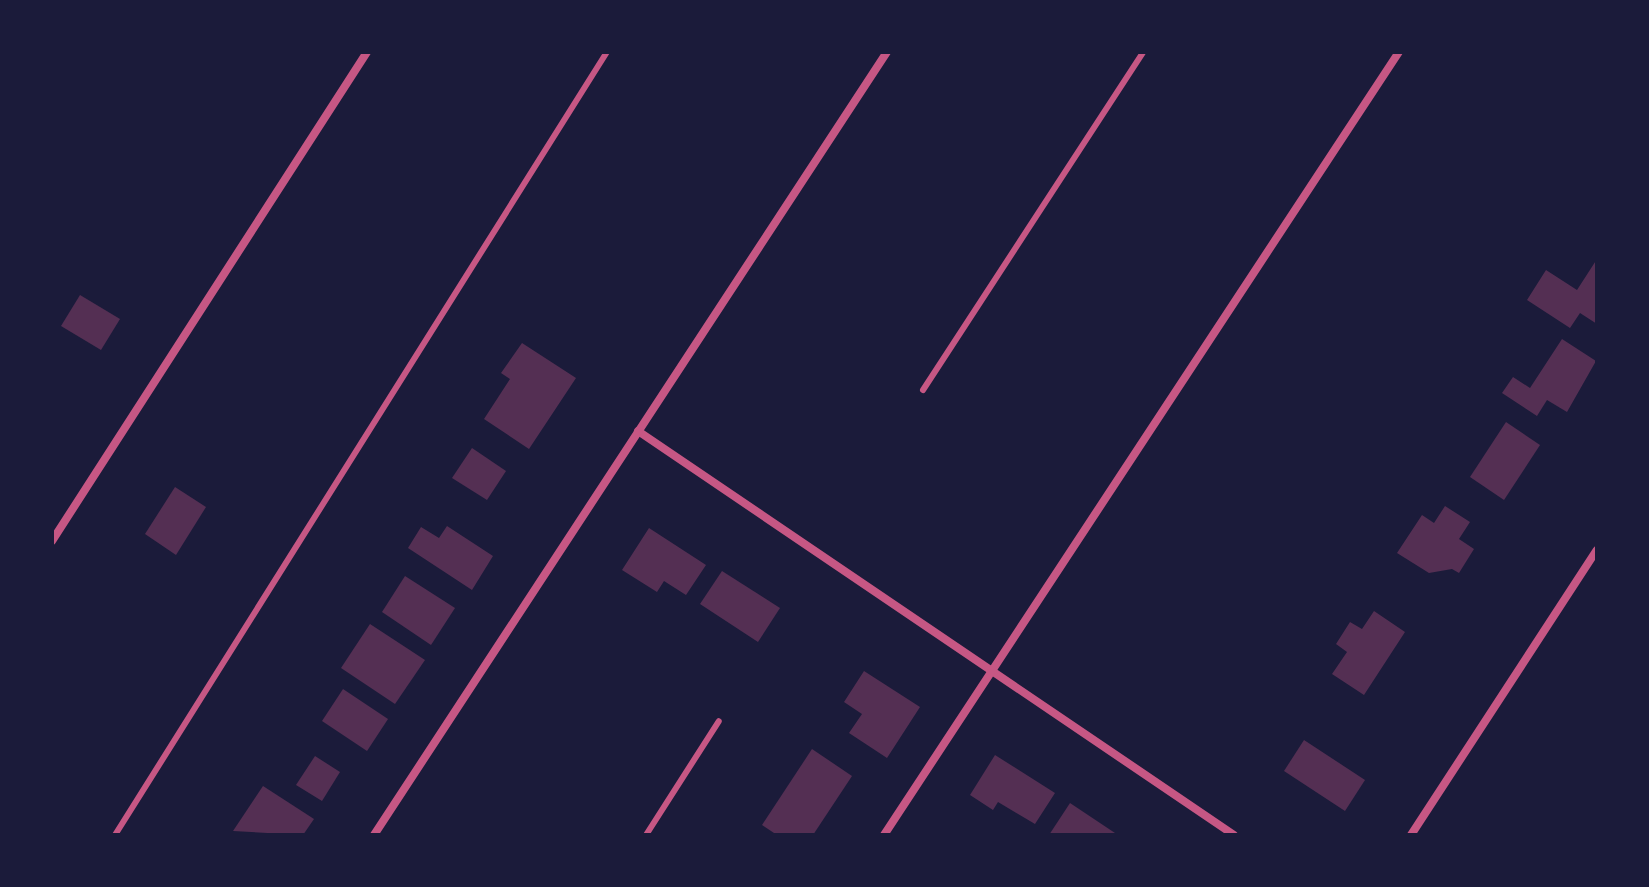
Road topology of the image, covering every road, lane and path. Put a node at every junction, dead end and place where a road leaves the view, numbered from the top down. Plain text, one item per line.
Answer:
1 (367, 52) edge
2 (607, 52) edge
3 (887, 52) edge
4 (1143, 52) edge
5 (1399, 52) edge
6 (923, 390) dead end
7 (638, 431) junction
8 (52, 541) edge
9 (1597, 550) edge
10 (990, 669) junction
11 (719, 721) dead end
12 (115, 835) edge
13 (374, 835) edge
14 (646, 835) edge
15 (884, 835) edge
16 (1234, 835) edge
17 (1411, 835) edge

1 - 8 street
2 - 12 lane
3 - 7 street
4 - 6 lane
5 - 10 street
7 - 10 street
7 - 13 street
9 - 17 street
10 - 15 street
10 - 16 street
11 - 14 lane

